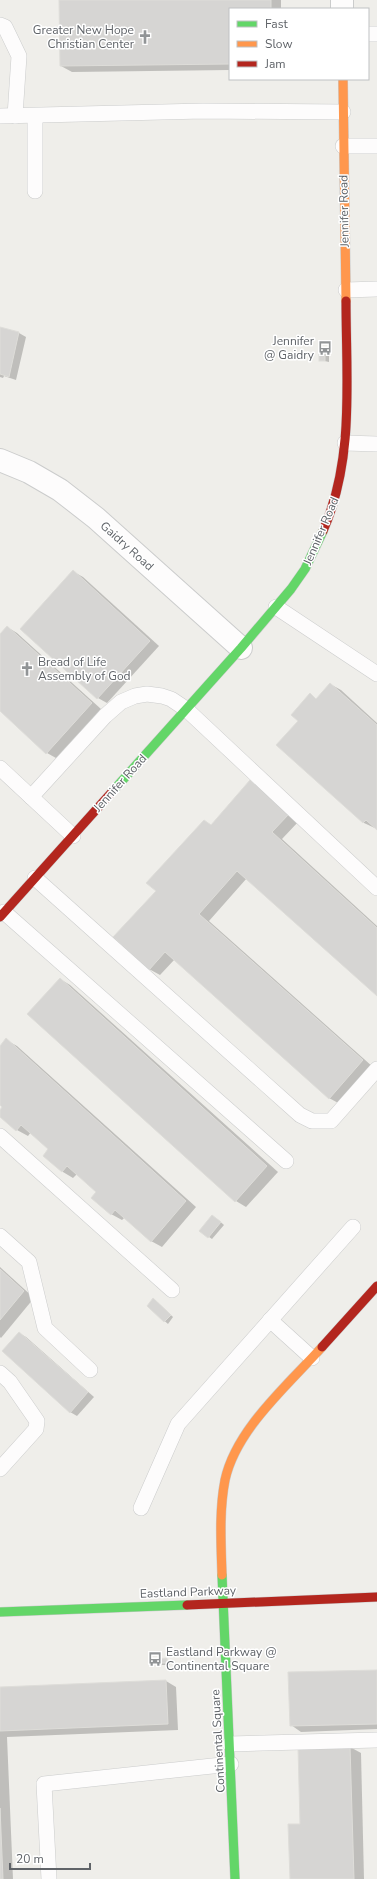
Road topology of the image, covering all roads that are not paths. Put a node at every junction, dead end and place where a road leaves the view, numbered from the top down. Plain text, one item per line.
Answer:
1 (0, 26) edge
2 (342, 80) edge
3 (343, 112) junction
4 (0, 116) edge
5 (15, 116) junction
6 (35, 116) junction
7 (343, 146) junction
8 (377, 146) edge
9 (35, 191) dead end
10 (377, 289) edge
11 (346, 290) junction
12 (345, 443) junction
13 (377, 444) edge
14 (0, 460) edge
15 (276, 607) junction
16 (241, 648) junction
17 (377, 674) edge
18 (186, 709) junction
19 (0, 768) edge
20 (31, 797) junction
21 (73, 836) junction
22 (35, 878) junction
23 (377, 888) edge
24 (2, 914) edge
25 (377, 1068) edge
26 (0, 1136) edge
27 (286, 1162) dead end
28 (353, 1227) dead end
29 (0, 1236) edge
30 (377, 1286) edge
31 (172, 1290) dead end
32 (270, 1320) junction
33 (312, 1358) junction
34 (90, 1370) dead end
35 (0, 1373) edge
36 (0, 1470) edge
37 (141, 1508) dead end
38 (377, 1597) edge
39 (223, 1603) junction
40 (0, 1612) edge
41 (377, 1740) edge
42 (230, 1744) junction
43 (231, 1764) junction
44 (49, 1879) edge
45 (235, 1879) edge

1 - 5 lane
2 - 3 street, Jennifer Road
3 - 6 lane
3 - 7 street, Jennifer Road
4 - 5 lane
5 - 6 lane
6 - 9 lane
7 - 8 lane
7 - 11 street, Jennifer Road
10 - 11 lane
11 - 12 street, Jennifer Road
12 - 13 lane
12 - 15 street, Jennifer Road
14 - 16 street, Gaidry Road
15 - 16 street, Jennifer Road
15 - 17 lane
16 - 18 street, Jennifer Road
18 - 20 lane
18 - 21 street, Jennifer Road
18 - 23 lane
19 - 20 lane
20 - 21 lane
21 - 22 street, Jennifer Road
22 - 24 street, Jennifer Road
22 - 25 lane
24 - 27 lane
26 - 31 lane
28 - 32 lane
29 - 34 lane
30 - 33 street, Continental Square
32 - 33 lane
32 - 37 lane
33 - 39 street, Continental Square
35 - 36 lane
38 - 39 street, Eastland Parkway
39 - 40 street, Eastland Parkway
39 - 42 street, Continental Square
41 - 42 lane
42 - 43 street, Continental Square
43 - 44 lane
43 - 45 street, Continental Square

